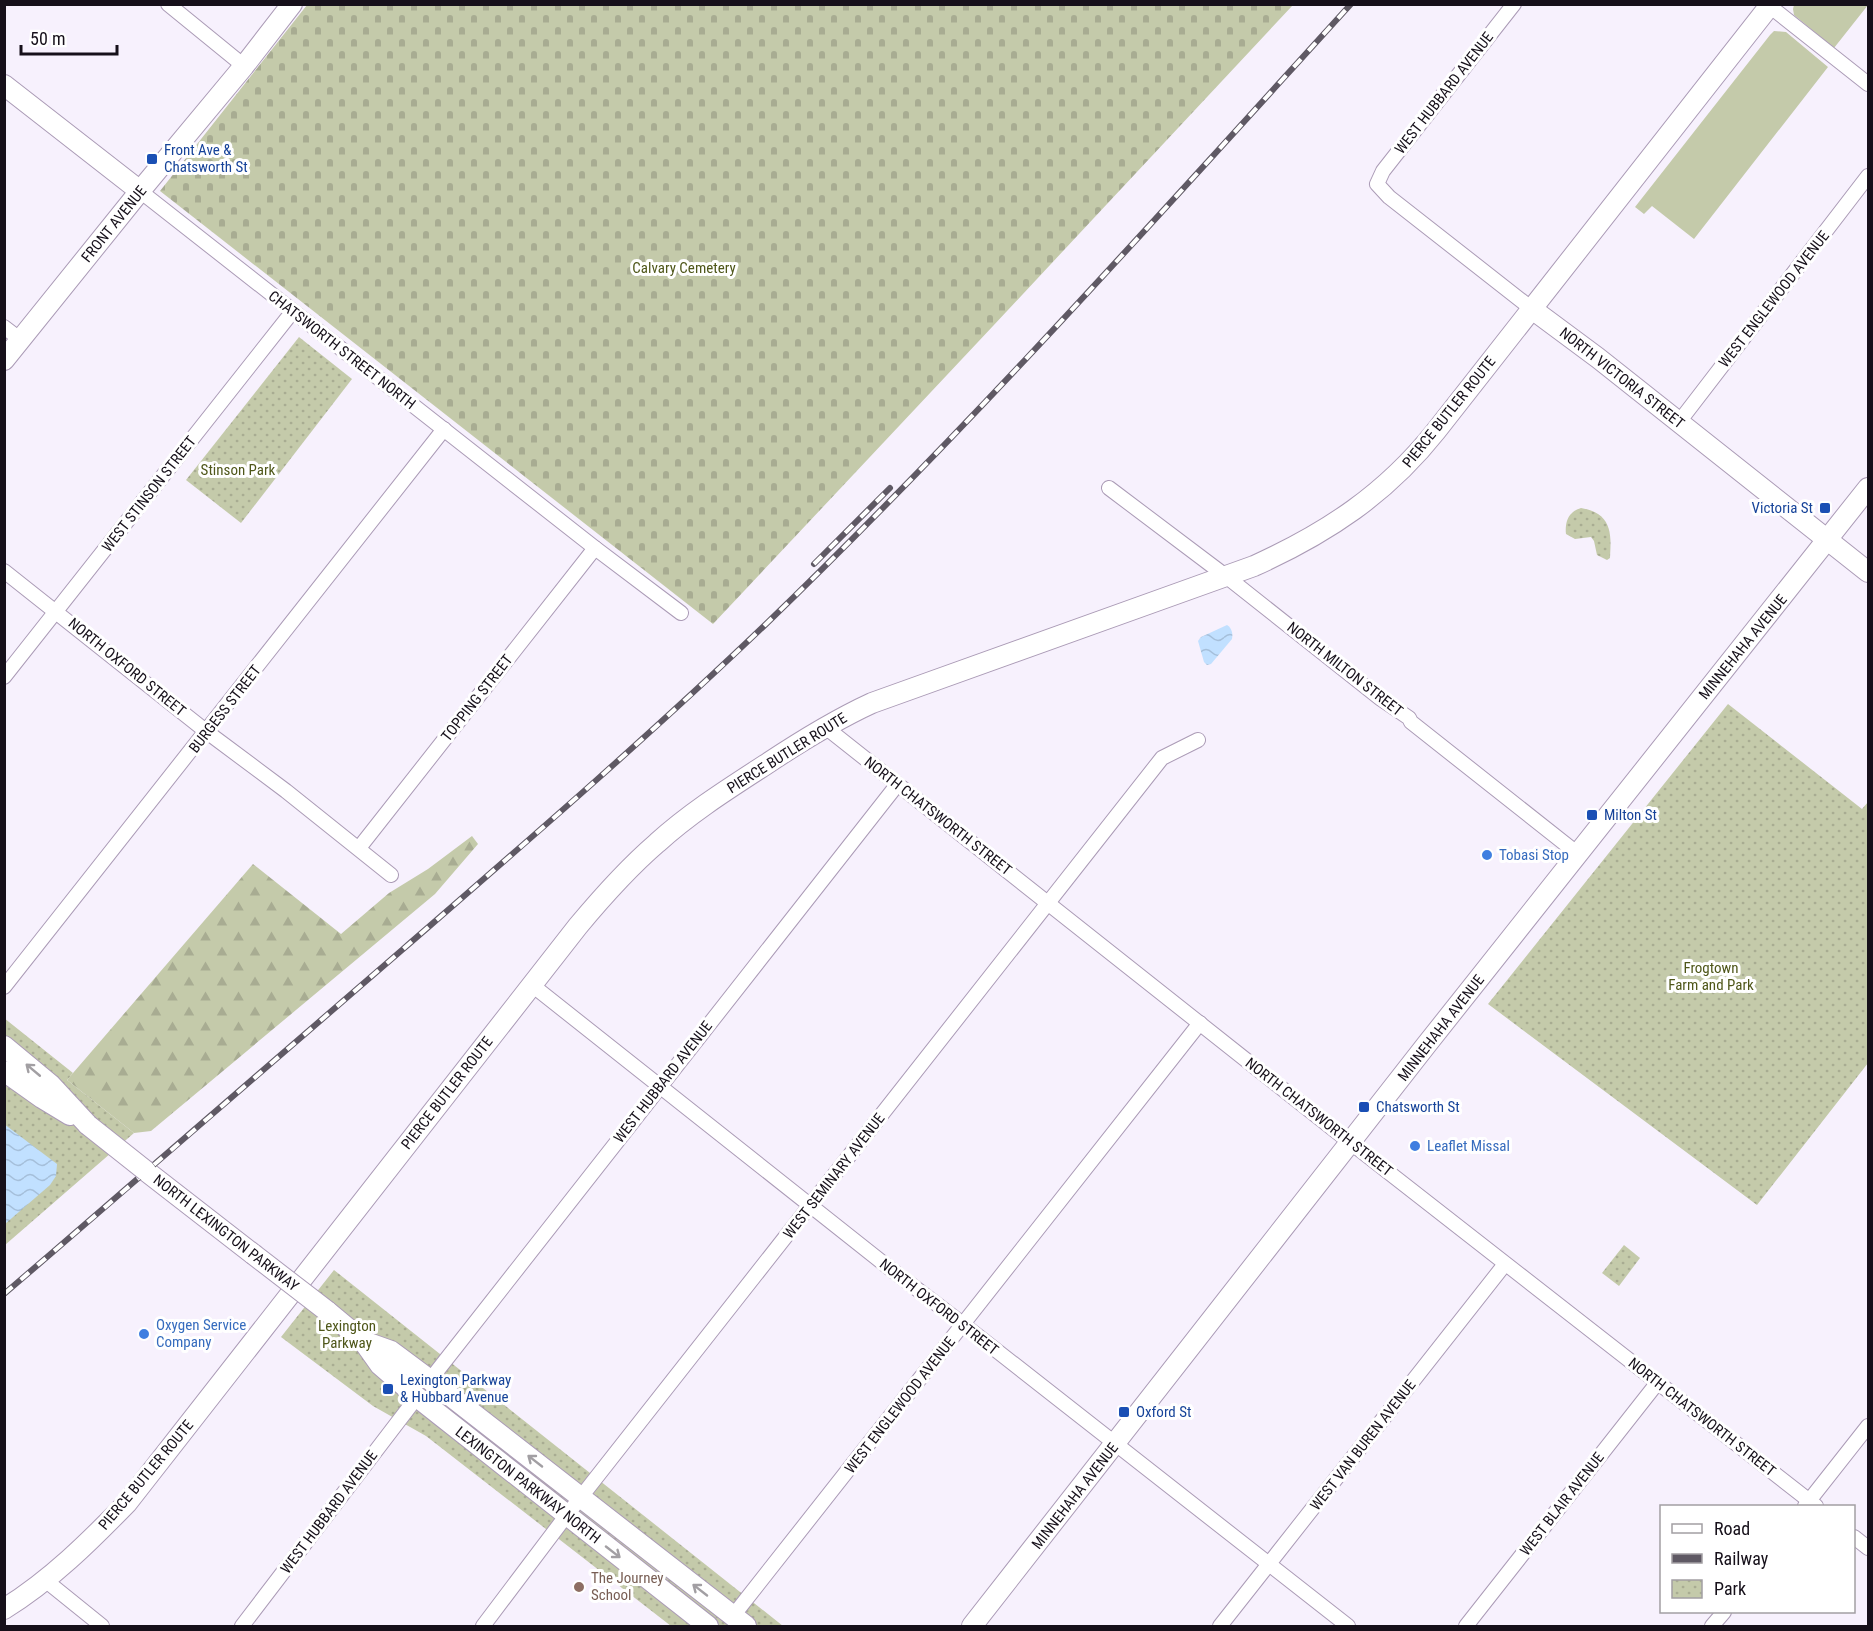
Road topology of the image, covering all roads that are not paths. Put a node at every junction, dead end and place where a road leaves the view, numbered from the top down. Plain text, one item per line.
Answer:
1 (168, 4) edge
2 (292, 4) edge
3 (1514, 4) edge
4 (1770, 5) edge
5 (244, 66) junction
6 (1869, 84) edge
7 (4, 85) edge
8 (1869, 176) edge
9 (1377, 184) joint
10 (140, 191) junction
11 (1532, 309) junction
12 (293, 311) junction
13 (4, 327) edge
14 (21, 340) junction
15 (4, 360) edge
16 (1679, 422) junction
17 (444, 429) junction
18 (1109, 488) dead end
19 (1869, 488) edge
20 (1828, 540) junction
21 (595, 548) junction
22 (4, 571) edge
23 (1869, 572) edge
24 (1227, 577) junction
25 (56, 612) junction
26 (681, 613) dead end
27 (4, 677) edge
28 (825, 726) junction
29 (207, 732) junction
30 (1198, 740) dead end
31 (897, 785) junction
32 (359, 848) junction
33 (1578, 854) junction
34 (391, 874) dead end
35 (1049, 903) junction
36 (532, 985) junction
37 (4, 987) edge
38 (1200, 1023) junction
39 (4, 1046) edge
40 (4, 1071) edge
41 (659, 1087) junction
42 (88, 1125) junction
43 (1351, 1143) junction
44 (811, 1207) junction
45 (1505, 1264) junction
46 (964, 1325) junction
47 (363, 1341) junction
48 (430, 1380) junction
49 (1658, 1382) junction
50 (417, 1397) junction
51 (1869, 1426) edge
52 (1116, 1445) junction
53 (581, 1497) junction
54 (1810, 1505) edge
55 (566, 1516) junction
56 (1855, 1537) edge
57 (1869, 1548) edge
58 (1268, 1565) junction
59 (45, 1580) junction
60 (4, 1609) edge
61 (1722, 1613) edge
62 (739, 1621) edge
63 (102, 1626) edge
64 (242, 1626) edge
65 (483, 1626) edge
66 (708, 1626) edge
67 (972, 1626) edge
68 (1220, 1626) edge
69 (1348, 1626) edge
70 (1466, 1626) edge
71 (1712, 1626) edge

1 - 5 street
2 - 5 main road, FRONT AVENUE
3 - 9 street, WEST HUBBARD AVENUE
4 - 6 street
4 - 11 main road, PIERCE BUTLER ROUTE
5 - 10 main road, FRONT AVENUE
7 - 10 main road, CHATSWORTH STREET NORTH
8 - 16 street, WEST ENGLEWOOD AVENUE
9 - 11 street, NORTH VICTORIA STREET
10 - 12 street, CHATSWORTH STREET NORTH
10 - 14 main road, FRONT AVENUE
11 - 16 main road, NORTH VICTORIA STREET
11 - 24 main road, PIERCE BUTLER ROUTE
12 - 17 street, CHATSWORTH STREET NORTH
12 - 25 street, WEST STINSON STREET
13 - 14 street
14 - 15 main road, FRONT AVENUE
16 - 20 main road, NORTH VICTORIA STREET
17 - 21 street, CHATSWORTH STREET NORTH
17 - 29 street, BURGESS STREET
18 - 24 street, NORTH MILTON STREET
19 - 20 main road, MINNEHAHA AVENUE
20 - 23 main road, NORTH VICTORIA STREET
20 - 33 main road, MINNEHAHA AVENUE
21 - 26 street, CHATSWORTH STREET NORTH
21 - 32 street, TOPPING STREET
22 - 25 street, NORTH OXFORD STREET
24 - 28 main road, PIERCE BUTLER ROUTE
24 - 33 street, NORTH MILTON STREET
25 - 27 street, WEST STINSON STREET
25 - 29 street, NORTH OXFORD STREET
28 - 31 street, NORTH CHATSWORTH STREET
28 - 36 main road, PIERCE BUTLER ROUTE
29 - 32 street, NORTH OXFORD STREET
29 - 37 street, BURGESS STREET
30 - 35 street, WEST SEMINARY AVENUE
31 - 35 street, NORTH CHATSWORTH STREET
31 - 41 street, WEST HUBBARD AVENUE
32 - 34 street, NORTH OXFORD STREET
33 - 43 main road, MINNEHAHA AVENUE
35 - 38 street, NORTH CHATSWORTH STREET
35 - 44 street, WEST SEMINARY AVENUE
36 - 41 street, NORTH OXFORD STREET
36 - 59 main road, PIERCE BUTLER ROUTE
38 - 43 street, NORTH CHATSWORTH STREET
38 - 46 street, WEST ENGLEWOOD AVENUE
42 -> 39 main road
40 - 42 main road
41 - 44 street, NORTH OXFORD STREET
41 - 48 street, WEST HUBBARD AVENUE
42 - 47 main road, NORTH LEXINGTON PARKWAY, bridge
43 - 45 street, NORTH CHATSWORTH STREET
43 - 52 main road, MINNEHAHA AVENUE
44 - 46 street, NORTH OXFORD STREET
44 - 53 street, WEST SEMINARY AVENUE
45 - 49 street, NORTH CHATSWORTH STREET
45 - 58 street, WEST VAN BUREN AVENUE
46 - 52 street, NORTH OXFORD STREET
46 - 62 street, WEST ENGLEWOOD AVENUE
47 - 48 main road, LEXINGTON PARKWAY NORTH
47 - 50 main road, LEXINGTON PARKWAY NORTH
53 -> 48 main road, LEXINGTON PARKWAY NORTH
49 - 54 street, NORTH CHATSWORTH STREET
49 - 70 street, WEST BLAIR AVENUE
50 - 55 main road, LEXINGTON PARKWAY NORTH
50 - 64 street, WEST HUBBARD AVENUE
51 - 54 street
52 - 58 street, NORTH OXFORD STREET
52 - 67 main road, MINNEHAHA AVENUE
53 - 55 street, WEST SEMINARY AVENUE
62 -> 53 main road, LEXINGTON PARKWAY NORTH
55 - 65 street, WEST SEMINARY AVENUE
55 -> 66 main road, LEXINGTON PARKWAY NORTH
56 - 57 street
58 - 68 street, WEST VAN BUREN AVENUE
58 - 69 street, NORTH OXFORD STREET
59 - 60 main road, PIERCE BUTLER ROUTE
59 - 63 street
61 - 71 street

